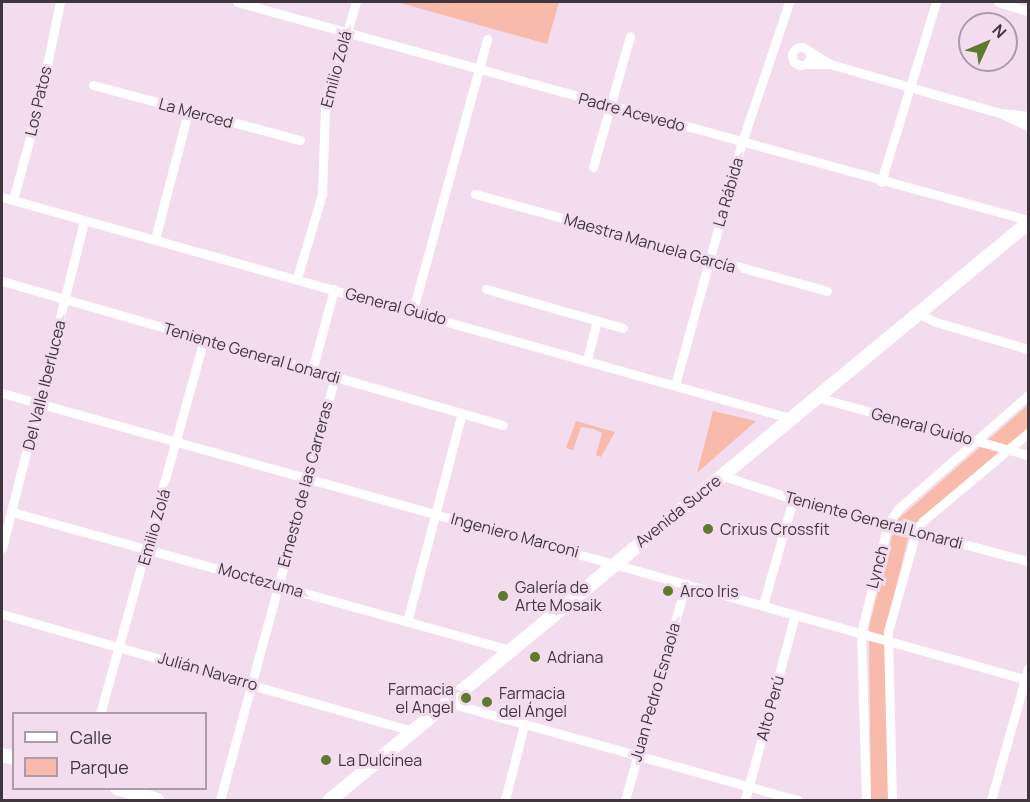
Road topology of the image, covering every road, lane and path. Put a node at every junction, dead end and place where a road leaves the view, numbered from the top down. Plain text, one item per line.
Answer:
1 (60, 2) edge
2 (237, 2) edge
3 (356, 2) edge
4 (789, 2) edge
5 (936, 2) edge
6 (998, 2) edge
7 (1029, 11) edge
8 (346, 33) junction
9 (630, 36) dead end
10 (487, 39) dead end
11 (809, 51) junction
12 (806, 64) junction
13 (830, 64) junction
14 (478, 69) junction
15 (93, 85) dead end
16 (908, 87) junction
17 (610, 105) junction
18 (188, 112) junction
19 (1000, 113) junction
20 (1029, 116) edge
21 (1029, 126) edge
22 (300, 140) dead end
23 (742, 142) junction
24 (593, 167) dead end
25 (881, 182) junction
26 (475, 194) dead end
27 (2, 197) edge
28 (13, 200) junction
29 (84, 221) junction
30 (1029, 222) edge
31 (155, 239) junction
32 (709, 260) junction
33 (297, 278) junction
34 (2, 281) edge
35 (334, 289) junction
36 (486, 289) dead end
37 (827, 291) dead end
38 (66, 299) junction
39 (413, 310) junction
40 (918, 313) junction
41 (597, 320) junction
42 (623, 328) dead end
43 (204, 339) junction
44 (1029, 349) edge
45 (586, 360) junction
46 (312, 371) junction
47 (335, 377) junction
48 (675, 385) junction
49 (2, 393) edge
50 (1029, 395) edge
51 (816, 397) junction
52 (40, 404) junction
53 (462, 413) junction
54 (790, 418) junction
55 (503, 425) dead end
56 (1029, 433) edge
57 (976, 440) junction
58 (178, 442) junction
59 (1008, 449) junction
60 (1029, 455) edge
61 (722, 475) junction
62 (308, 477) junction
63 (793, 499) junction
64 (12, 512) junction
65 (434, 513) junction
66 (888, 524) junction
67 (915, 532) junction
68 (2, 548) edge
69 (147, 549) junction
70 (1029, 561) edge
71 (614, 562) junction
72 (686, 583) junction
73 (278, 584) junction
74 (763, 605) junction
75 (2, 614) edge
76 (795, 615) junction
77 (407, 622) junction
78 (861, 633) junction
79 (887, 640) junction
80 (119, 646) junction
81 (510, 650) junction
82 (1029, 668) edge
83 (1027, 680) edge
84 (251, 683) junction
85 (446, 702) junction
86 (101, 712) edge
87 (524, 725) junction
88 (413, 731) junction
89 (637, 756) junction
90 (748, 787) junction
91 (120, 790) edge
92 (158, 801) edge
93 (220, 801) edge
94 (330, 801) edge
95 (505, 801) edge
96 (624, 801) edge
97 (745, 801) edge
98 (798, 801) edge
99 (866, 801) edge
100 (892, 801) edge
101 (990, 801) edge

1 - 28 street, Los Patos
2 - 8 street, Padre Acevedo
3 - 8 street, Emilio Zolá
4 - 23 street, La Rábida
5 - 16 street
6 - 7 street
8 - 14 street, Padre Acevedo
8 - 33 street, Emilio Zolá
9 - 17 street
10 - 14 street
11 - 12 street
11 - 12 street
11 - 13 street
12 - 13 street
13 - 16 street
14 - 17 street, Padre Acevedo
14 - 39 street
15 - 18 street, La Merced
16 - 19 street
16 - 25 street
17 - 23 street, Padre Acevedo
17 - 24 street
18 - 22 street, La Merced
18 - 31 street
19 - 20 street
19 - 21 street
23 - 25 street, Padre Acevedo
23 - 32 street, La Rábida
25 - 30 street, Padre Acevedo
26 - 32 street, Maestra Manuela García
27 - 28 street, General Guido
28 - 29 street, General Guido
29 - 31 street, General Guido
29 - 38 street, Del Valle Iberlucea
30 - 40 main road, Avenida Sucre
31 - 33 street, General Guido
32 - 37 street, Maestra Manuela García
32 - 48 street, La Rábida
33 - 35 street, General Guido
34 - 38 street, Teniente General Lonardi
35 - 39 street, General Guido
35 - 46 street
36 - 41 street
38 - 43 street, Teniente General Lonardi
38 - 52 street, Del Valle Iberlucea
39 - 45 street, General Guido
40 - 44 street
40 - 51 main road, Avenida Sucre
41 - 42 street
41 - 45 street
43 - 46 street, Teniente General Lonardi
43 - 58 street, Emilio Zolá
45 - 48 street, General Guido
46 - 47 street, Teniente General Lonardi
47 - 53 street, Teniente General Lonardi
47 - 62 street, Ernesto de las Carreras
48 - 54 street, General Guido
49 - 52 street, Ingeniero Marconi
50 - 57 street, Lynch
51 - 54 main road, Avenida Sucre
51 - 57 street, General Guido
52 - 58 street, Ingeniero Marconi
52 - 64 street, Del Valle Iberlucea
53 - 55 street, Teniente General Lonardi
53 - 65 street
54 - 61 main road, Avenida Sucre
56 - 59 street
57 - 59 street, General Guido
57 - 66 street, Lynch
58 - 62 street, Ingeniero Marconi
58 - 69 street, Emilio Zolá
59 - 60 street, General Guido
59 - 67 street
61 - 63 street, Teniente General Lonardi
61 - 71 main road, Avenida Sucre
62 - 65 street, Ingeniero Marconi
62 - 73 street, Ernesto de las Carreras
63 - 66 street, Teniente General Lonardi
63 - 74 street
64 - 68 street, Del Valle Iberlucea
64 - 69 street, Moctezuma
65 - 71 street, Ingeniero Marconi
65 - 77 street
66 - 67 street, Teniente General Lonardi
66 - 78 street, Lynch
67 - 70 street, Teniente General Lonardi
67 - 79 street, Lynch
69 - 73 street, Moctezuma
69 - 80 street, Emilio Zolá
71 - 72 street, Ingeniero Marconi
71 - 81 main road, Avenida Sucre
72 - 74 street, Ingeniero Marconi
72 - 89 street, Juan Pedro Esnaola
73 - 77 street, Moctezuma
73 - 84 street, Ernesto de las Carreras
74 - 76 street, Ingeniero Marconi
75 - 80 street, Julián Navarro
76 - 78 street, Ingeniero Marconi
76 - 90 street, Alto Perú
77 - 81 street, Moctezuma
78 - 79 street, Ingeniero Marconi
78 - 99 street, Lynch
79 - 83 street, Ingeniero Marconi
79 - 100 street, Lynch
80 - 84 street, Julián Navarro
80 - 86 street, Emilio Zolá
81 - 85 main road, Avenida Sucre
82 - 83 street
83 - 101 street
84 - 88 street, Julián Navarro
84 - 93 street, Ernesto de las Carreras
85 - 87 street
85 - 88 main road, Avenida Sucre
87 - 89 street
87 - 95 street
88 - 94 main road, Avenida Sucre
89 - 90 street
89 - 96 street, Juan Pedro Esnaola
90 - 97 street, Alto Perú
90 - 98 street
91 - 92 main road

